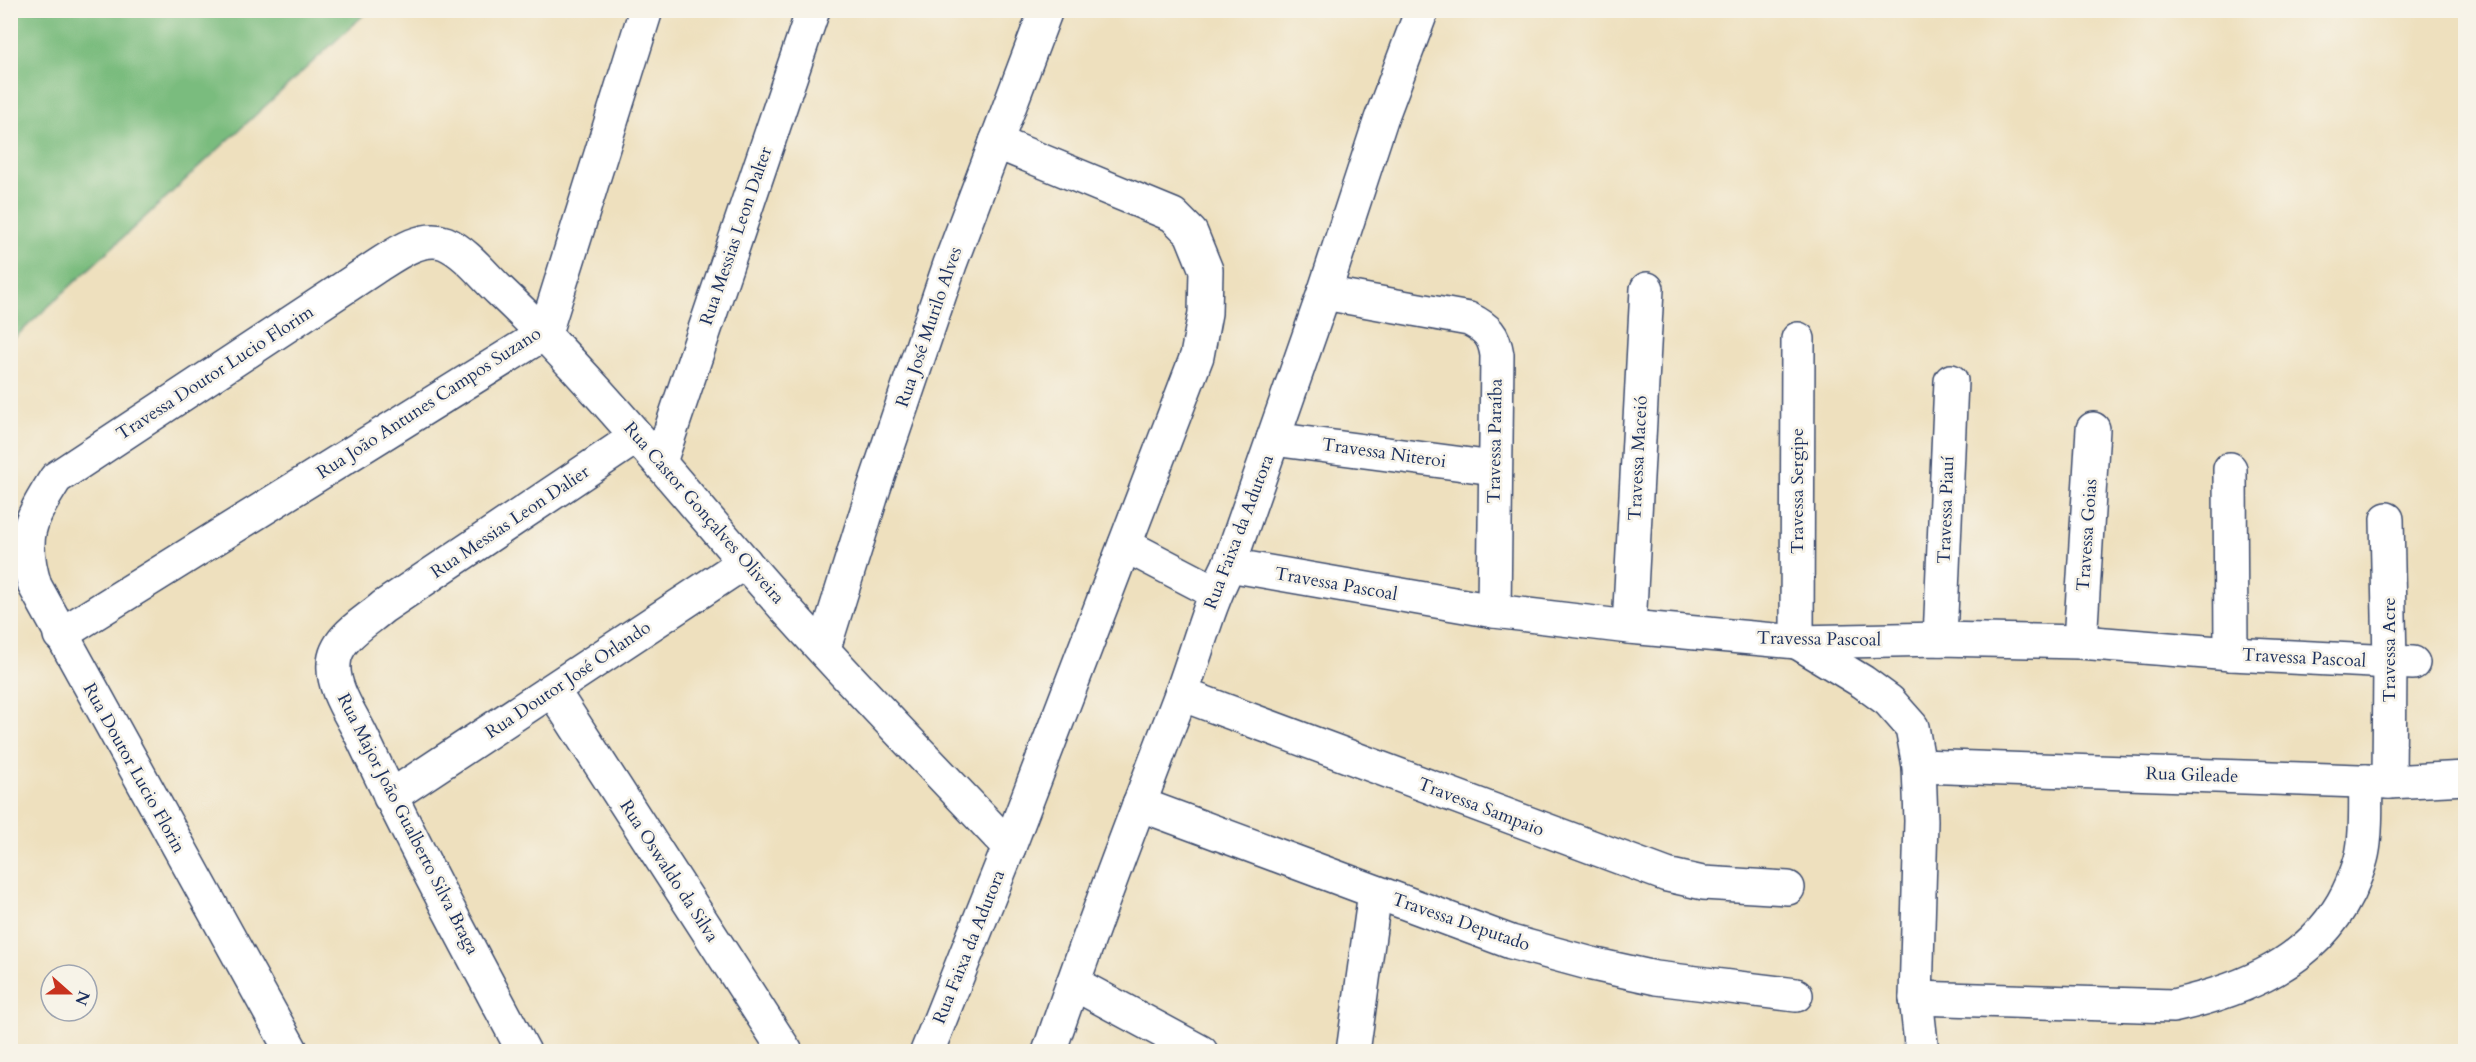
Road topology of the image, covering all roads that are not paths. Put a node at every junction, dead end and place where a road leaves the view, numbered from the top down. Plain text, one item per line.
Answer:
1 (646, 10) edge
2 (813, 10) edge
3 (1046, 10) edge
4 (1422, 10) edge
5 (996, 142) junction
6 (374, 268) joint
7 (1647, 289) dead end
8 (1324, 293) junction
9 (545, 333) junction
10 (1798, 339) dead end
11 (1952, 381) dead end
12 (2093, 429) dead end
13 (636, 437) junction
14 (1273, 439) junction
15 (660, 462) junction
16 (1494, 468) junction
17 (2230, 469) dead end
18 (56, 478) joint
19 (2387, 519) dead end
20 (1125, 545) junction
21 (745, 562) junction
22 (1222, 579) junction
23 (383, 607) joint
24 (1494, 611) junction
25 (1629, 627) junction
26 (60, 635) junction
27 (1940, 639) junction
28 (1797, 642) junction
29 (2080, 642) junction
30 (824, 648) junction
31 (2231, 654) junction
32 (2402, 663) junction
33 (553, 691) junction
34 (1181, 694) junction
35 (1919, 766) junction
36 (2466, 778) edge
37 (2377, 781) junction
38 (390, 797) junction
39 (1138, 804) junction
40 (1009, 847) junction
41 (1788, 888) dead end
42 (1374, 892) junction
43 (1073, 983) junction
44 (1796, 995) dead end
45 (1916, 998) junction
46 (1193, 1050) edge
47 (292, 1052) edge
48 (524, 1052) edge
49 (786, 1052) edge
50 (927, 1052) edge
51 (1049, 1052) edge
52 (1353, 1052) edge
53 (1922, 1052) edge

1 - 9 street, Rua João Antunes Campos Suzano
2 - 15 street, Rua Messias Leon Dalter
3 - 5 street, Rua José Murilo Alves
4 - 8 street, Rua Faixa da Adutora
5 - 20 street, Rua Faixa da Adutora
5 - 30 street, Rua José Murilo Alves
6 - 9 street, Rua Castor Gonçalves Oliveira
6 - 18 street, Travessa Doutor Lucio Florim
7 - 25 street, Travessa Maceió
8 - 14 street, Rua Faixa da Adutora
8 - 16 street, Travessa Paraíba
9 - 13 street, Rua Castor Gonçalves Oliveira
9 - 26 street, Rua João Antunes Campos Suzano
10 - 28 street, Travessa Sergipe
11 - 27 street, Travessa Piauí
12 - 29 street, Travessa Goias
13 - 15 street, Rua Castor Gonçalves Oliveira
13 - 23 street, Rua Messias Leon Dalier
14 - 16 street, Travessa Niteroi
14 - 22 street, Rua Faixa da Adutora
15 - 21 street, Rua Castor Gonçalves Oliveira
16 - 24 street, Travessa Paraíba
17 - 31 street
18 - 26 street, Rua Doutor Lucio Florin
19 - 32 street, Travessa Acre
20 - 22 street, Travessa Pascoal
20 - 40 street, Rua Faixa da Adutora
21 - 30 street, Rua Castor Gonçalves Oliveira
21 - 33 street, Rua Doutor José Orlando
22 - 24 street, Travessa Pascoal
22 - 34 street, Rua Faixa da Adutora
23 - 38 street, Rua Major João Gualberto Silva Braga
24 - 25 street, Travessa Pascoal
25 - 28 street, Travessa Pascoal
26 - 47 street, Rua Doutor Lucio Florin
27 - 28 street, Travessa Pascoal
27 - 29 street, Travessa Pascoal
28 - 35 street
29 - 31 street, Travessa Pascoal
30 - 40 street, Rua Castor Gonçalves Oliveira
31 - 32 street, Travessa Pascoal
32 - 37 street, Travessa Acre
33 - 38 street, Rua Doutor José Orlando
33 - 49 street, Rua Oswaldo da Silva
34 - 39 street, Rua Faixa da Adutora
34 - 41 street, Travessa Sampaio
35 - 37 street, Rua Gileade
35 - 45 street
36 - 37 street, Rua Gileade
37 - 45 street, Travessa Acre
38 - 48 street, Rua Major João Gualberto Silva Braga
39 - 42 street, Travessa Deputado
39 - 43 street, Rua Faixa da Adutora
40 - 50 street, Rua Faixa da Adutora
42 - 44 street, Travessa Deputado
42 - 52 street
43 - 46 street
43 - 51 street, Rua Faixa da Adutora
45 - 53 street

